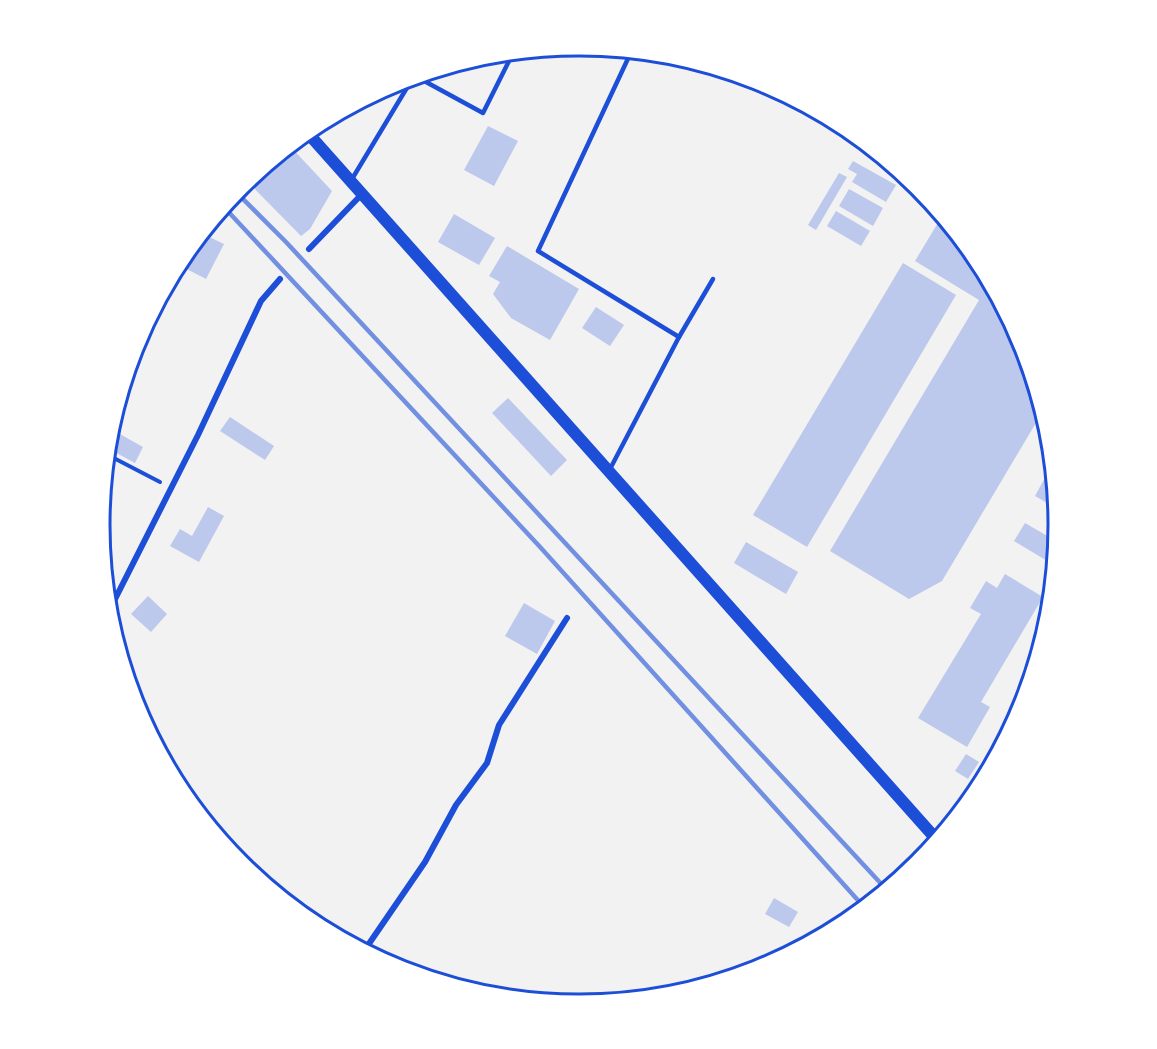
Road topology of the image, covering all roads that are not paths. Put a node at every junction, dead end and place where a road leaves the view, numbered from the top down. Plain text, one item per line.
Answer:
1 (628, 59) edge
2 (509, 61) edge
3 (424, 81) edge
4 (407, 88) edge
5 (313, 139) edge
6 (351, 181) junction
7 (363, 193) junction
8 (309, 249) dead end
9 (280, 279) dead end
10 (713, 279) dead end
11 (680, 337) junction
12 (609, 471) junction
13 (116, 597) edge
14 (567, 618) dead end
15 (931, 834) edge
16 (369, 944) edge

1 - 11 lane
2 - 3 lane
4 - 6 lane
5 - 6 main road
6 - 7 main road
7 - 8 street
7 - 12 main road
9 - 13 street
10 - 11 lane
11 - 12 lane
12 - 15 main road
14 - 16 street

